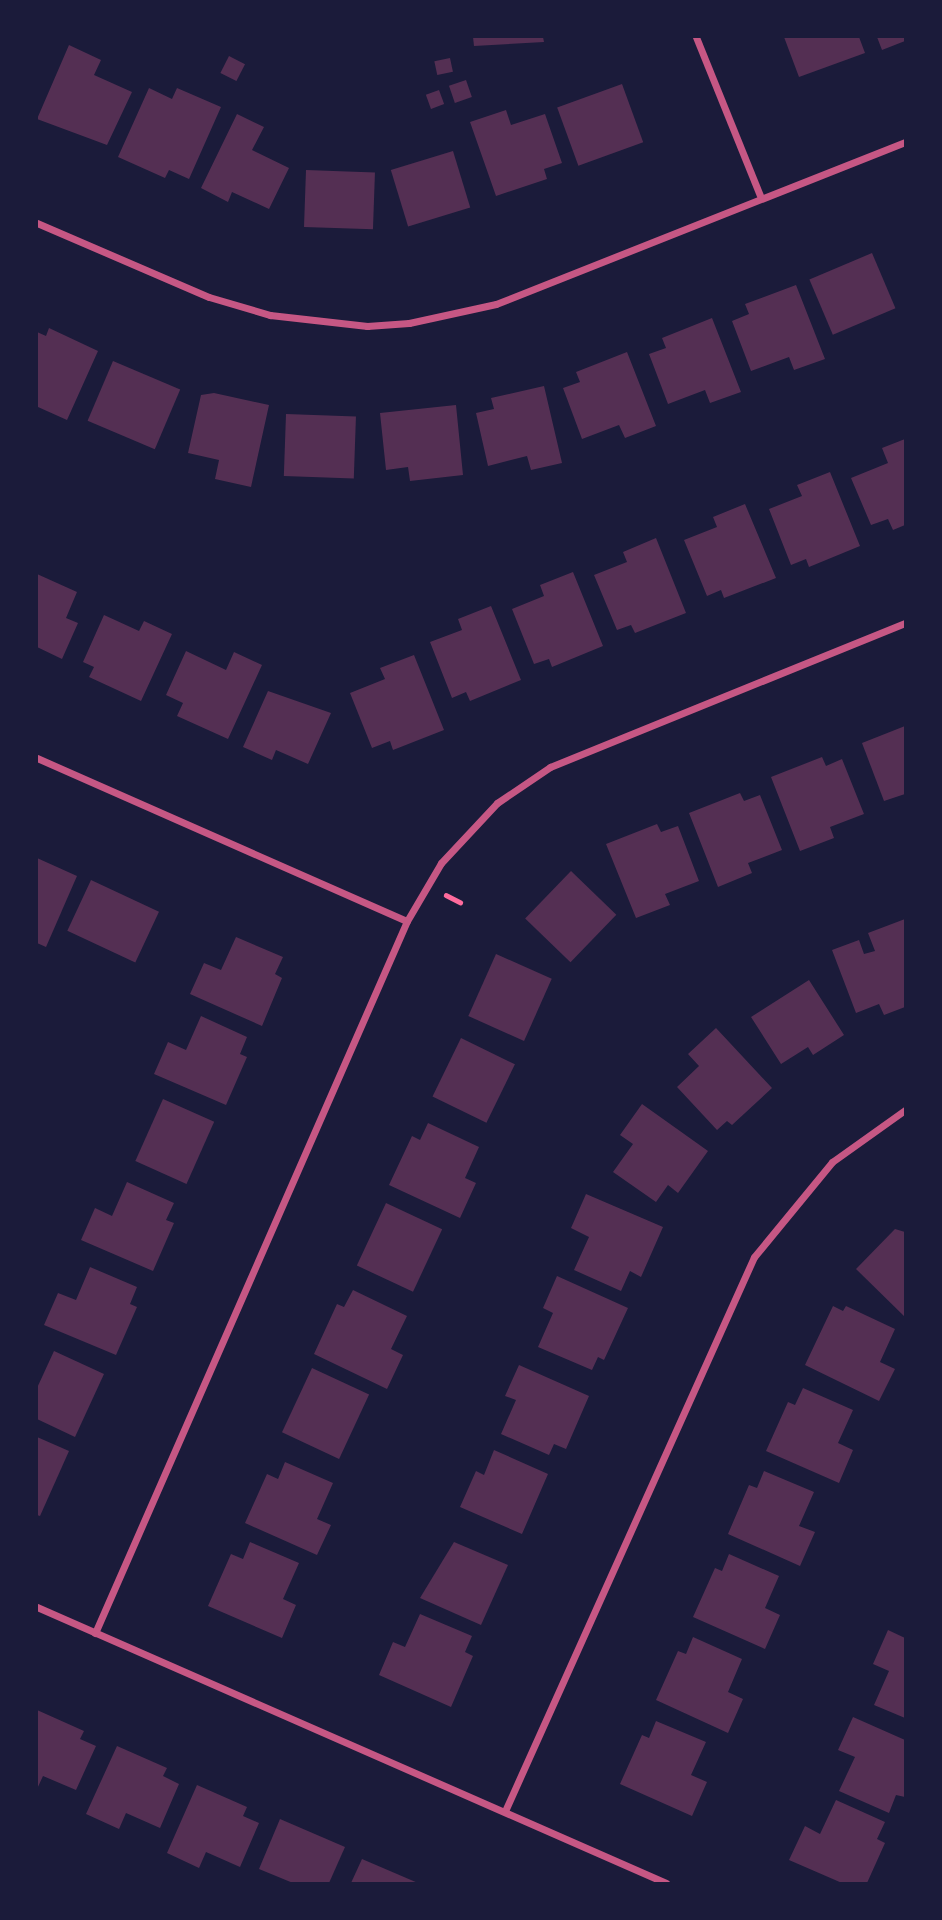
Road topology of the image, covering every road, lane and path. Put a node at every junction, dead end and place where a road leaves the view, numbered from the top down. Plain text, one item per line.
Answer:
1 (696, 37) edge
2 (905, 142) edge
3 (761, 198) junction
4 (37, 223) edge
5 (905, 623) edge
6 (37, 758) edge
7 (446, 895) dead end
8 (460, 902) dead end
9 (407, 921) junction
10 (905, 1110) edge
11 (37, 1607) edge
12 (95, 1633) junction
13 (505, 1811) junction
14 (666, 1883) edge

1 - 3 street
2 - 3 street
3 - 4 street
5 - 9 street
6 - 9 street
7 - 8 path
9 - 12 street
10 - 13 street
11 - 12 street
12 - 13 street
13 - 14 street

